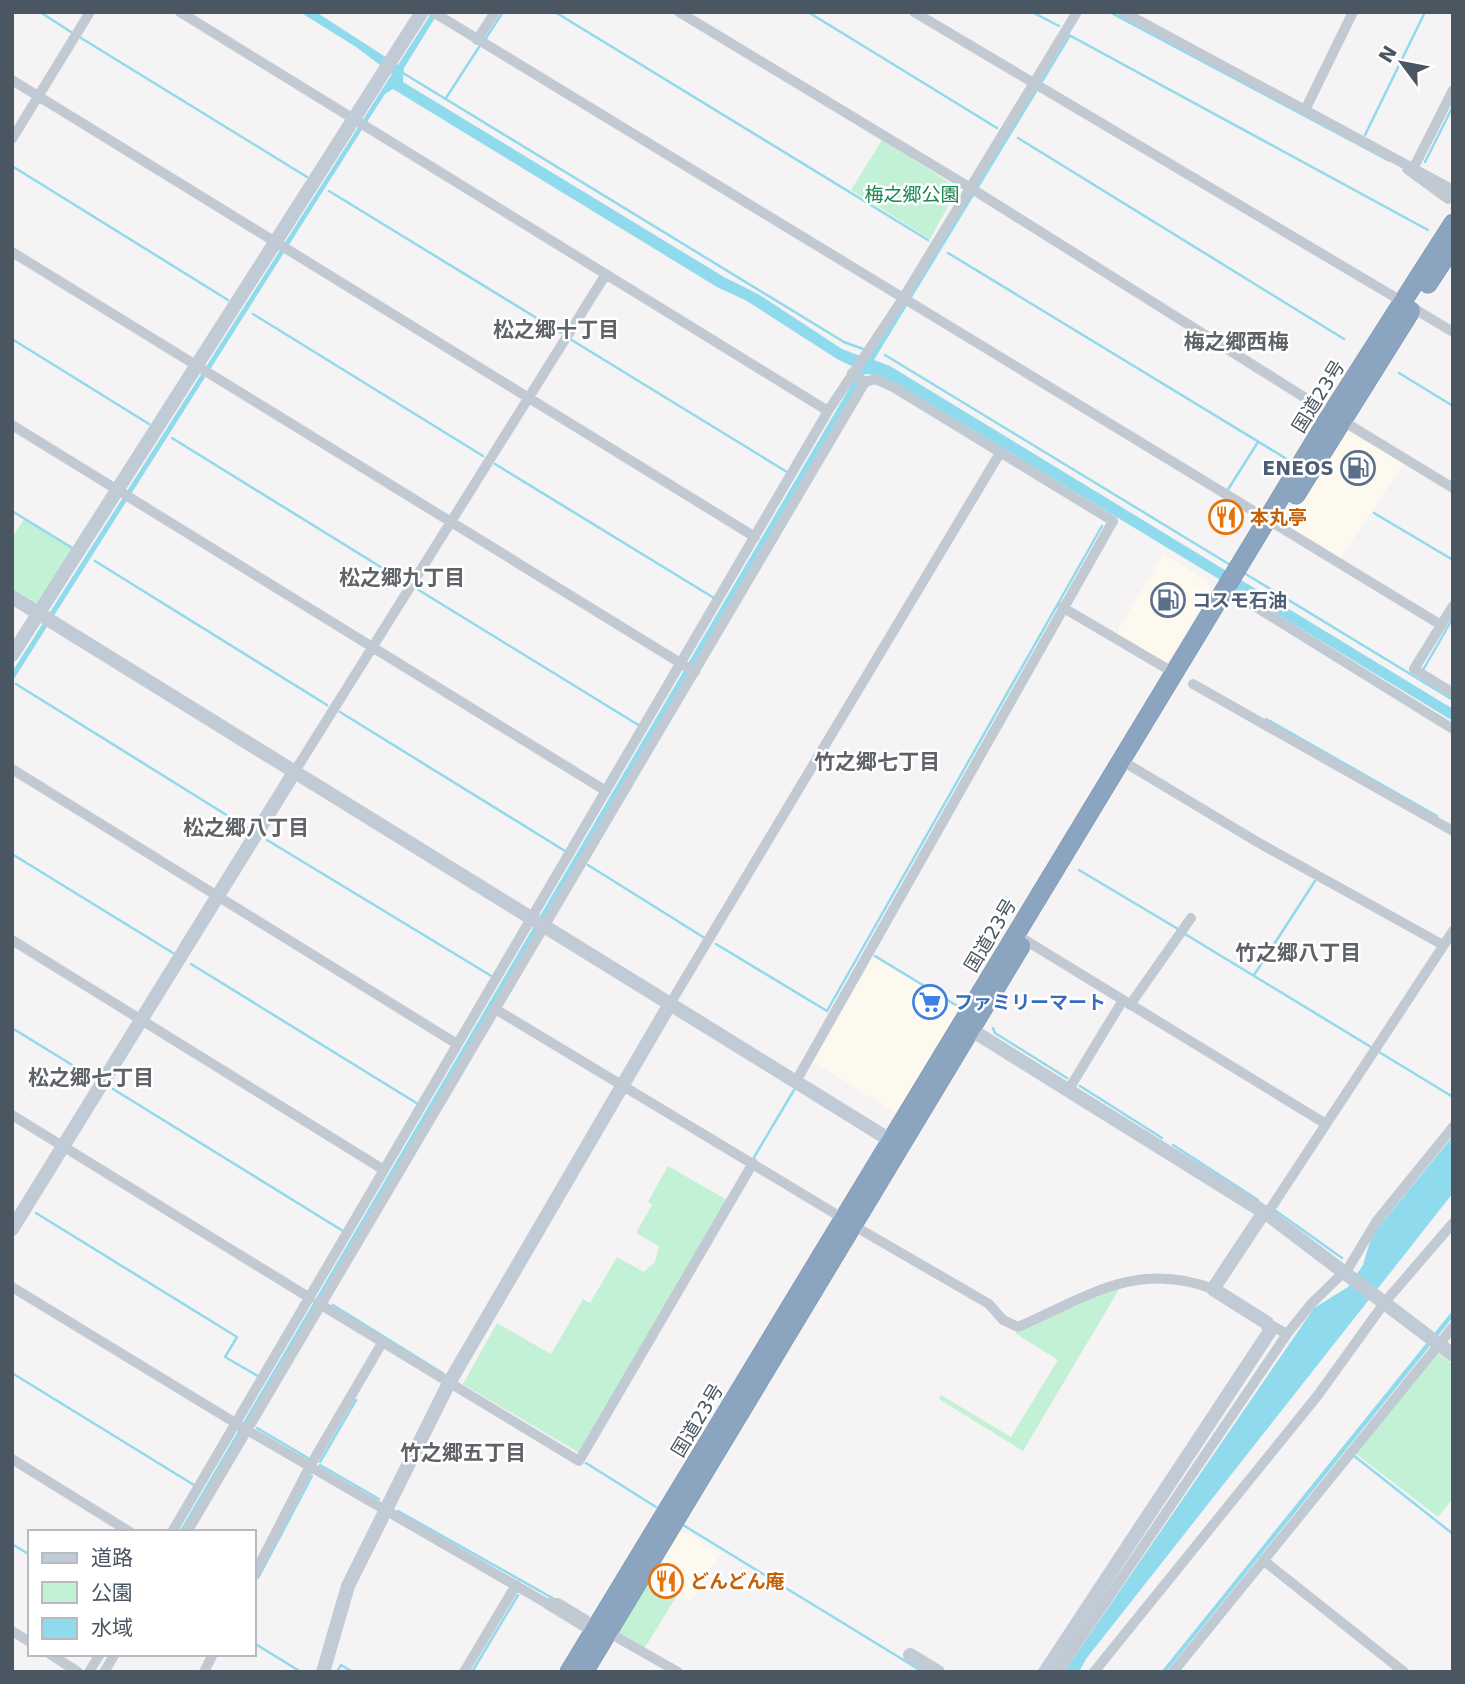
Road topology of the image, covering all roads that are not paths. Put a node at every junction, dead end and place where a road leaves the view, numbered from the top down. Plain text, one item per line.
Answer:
1 (90, 12) edge
2 (180, 12) edge
3 (422, 12) edge
4 (495, 12) edge
5 (679, 12) edge
6 (914, 12) edge
7 (1077, 12) edge
8 (1123, 12) edge
9 (1353, 12) edge
10 (437, 14) edge
11 (477, 40) junction
12 (12, 80) edge
13 (1037, 86) junction
14 (1453, 90) edge
15 (39, 96) junction
16 (1305, 110) junction
17 (359, 123) junction
18 (12, 139) edge
19 (1402, 163) junction
20 (1413, 169) junction
21 (973, 190) junction
22 (1451, 200) edge
23 (1449, 236) edge
24 (281, 246) junction
25 (12, 252) edge
26 (1453, 257) edge
27 (606, 274) junction
28 (905, 302) junction
29 (1408, 305) junction
30 (1453, 332) edge
31 (203, 369) junction
32 (858, 376) junction
33 (528, 398) junction
34 (828, 411) junction
35 (1337, 417) junction
36 (12, 425) edge
37 (1000, 453) junction
38 (1453, 488) edge
39 (123, 494) junction
40 (450, 522) junction
41 (1272, 523) junction
42 (755, 537) junction
43 (1232, 591) junction
44 (12, 597) edge
45 (1453, 606) edge
46 (1062, 607) junction
47 (45, 617) junction
48 (1441, 625) junction
49 (372, 648) junction
50 (12, 655) edge
51 (681, 664) junction
52 (1164, 667) dead end
53 (695, 672) junction
54 (1193, 684) dead end
55 (1453, 693) edge
56 (1453, 729) edge
57 (1129, 765) junction
58 (12, 769) edge
59 (295, 771) junction
60 (606, 791) junction
61 (1453, 831) edge
62 (218, 896) junction
63 (533, 917) junction
64 (1191, 918) dead end
65 (547, 925) junction
66 (1453, 931) edge
67 (12, 940) edge
68 (1025, 940) junction
69 (1443, 946) junction
70 (1127, 1002) junction
71 (670, 1004) junction
72 (496, 1010) junction
73 (142, 1021) junction
74 (967, 1027) junction
75 (457, 1044) junction
76 (795, 1083) junction
77 (622, 1086) junction
78 (1069, 1089) junction
79 (12, 1115) edge
80 (1326, 1124) junction
81 (1453, 1127) edge
82 (895, 1144) junction
83 (63, 1146) junction
84 (753, 1163) junction
85 (384, 1170) junction
86 (834, 1213) dead end
87 (1265, 1213) junction
88 (1453, 1223) edge
89 (12, 1229) edge
90 (863, 1231) dead end
91 (1347, 1272) junction
92 (12, 1287) edge
93 (1213, 1289) junction
94 (310, 1298) junction
95 (1381, 1299) junction
96 (321, 1305) junction
97 (1267, 1323) junction
98 (1453, 1327) edge
99 (1287, 1334) junction
100 (1434, 1340) junction
101 (382, 1343) junction
102 (1453, 1355) edge
103 (449, 1384) junction
104 (236, 1422) junction
105 (247, 1430) junction
106 (12, 1459) edge
107 (310, 1466) junction
108 (386, 1509) junction
109 (127, 1530) edge
110 (173, 1530) edge
111 (188, 1530) edge
112 (1263, 1560) junction
113 (256, 1571) edge
114 (516, 1585) junction
115 (590, 1626) junction
116 (12, 1631) edge
117 (618, 1639) dead end
118 (28, 1641) edge
119 (910, 1655) dead end
120 (53, 1656) edge
121 (99, 1656) edge
122 (114, 1656) edge
123 (212, 1656) edge
124 (78, 1672) edge
125 (89, 1672) edge
126 (104, 1672) edge
127 (204, 1672) edge
128 (323, 1672) edge
129 (464, 1672) edge
130 (569, 1672) edge
131 (584, 1672) edge
132 (678, 1672) edge
133 (937, 1672) edge
134 (1045, 1672) edge
135 (1058, 1672) edge
136 (1094, 1672) edge
137 (1173, 1672) edge
138 (1404, 1672) edge

1 - 15 street
2 - 17 street
3 - 17 street
4 - 11 street
5 - 21 street
6 - 13 street
7 - 13 street
8 - 16 street
9 - 16 street
10 - 11 street
11 - 28 street
12 - 15 street
13 - 21 street
13 - 29 street
14 - 20 street
15 - 18 street
15 - 24 street
16 - 19 street
17 - 24 street
17 - 27 street
19 - 20 street
19 - 22 street
20 - 22 street
21 - 28 street
21 - 35 street
22 - 29 highway
23 - 29 highway, 国道23号
24 - 31 street
24 - 33 street
25 - 31 street
26 - 29 highway
27 - 33 street
27 - 34 street
28 - 32 street
28 - 41 street
29 - 30 street
29 - 35 highway, 国道23号
31 - 39 street
31 - 40 street
32 - 34 street
32 - 37 street
32 - 53 street
33 - 40 street
33 - 42 street
34 - 42 street
35 - 38 street
35 - 41 highway, 国道23号
36 - 39 street
37 - 46 street
37 - 71 street
39 - 47 street
39 - 49 street
40 - 49 street
40 - 51 street
41 - 43 highway, 国道23号
41 - 48 street
42 - 51 street
43 - 56 street
43 - 57 highway, 国道23号
43 - 74 highway, 国道23号
44 - 47 street
45 - 48 street
46 - 52 street
46 - 76 street
47 - 50 street
47 - 59 street
48 - 55 street
49 - 59 street
49 - 60 street
51 - 53 street
51 - 60 street
53 - 65 street
54 - 61 street
57 - 68 highway, 国道23号
57 - 69 street
58 - 62 street
59 - 62 street
59 - 63 street
60 - 63 street
62 - 73 street
62 - 75 street
63 - 65 street
63 - 75 street
64 - 70 street
65 - 71 street
65 - 72 street
66 - 69 street
67 - 73 street
68 - 70 street
68 - 74 highway, 国道23号
69 - 80 street
70 - 78 street
70 - 80 street
71 - 76 street
71 - 77 street
72 - 77 street
72 - 96 street
73 - 83 street
73 - 85 street
74 - 78 street
74 - 82 highway, 国道23号
75 - 85 street
76 - 82 street
77 - 84 street
77 - 103 street
78 - 87 street
79 - 83 street
80 - 87 street
81 - 91 street
82 - 115 highway, 国道23号
82 - 131 highway, 国道23号
83 - 89 street
83 - 94 street
84 - 86 street
84 - 103 street
85 - 94 street
87 - 91 street
87 - 93 street
88 - 95 street
90 - 93 street
91 - 95 street
91 - 99 street
92 - 104 street
93 - 97 street
94 - 96 street
94 - 104 street
95 - 100 street
95 - 136 street
96 - 101 street
96 - 105 street
97 - 99 street
97 - 134 street
98 - 100 street
99 - 135 street
100 - 102 street
100 - 112 street
101 - 103 street
101 - 107 street
103 - 108 street
104 - 105 street
104 - 110 street
105 - 107 street
105 - 111 street
106 - 109 street
107 - 108 street
107 - 113 street
108 - 114 street
108 - 128 street
112 - 137 street
112 - 138 street
114 - 115 street
114 - 129 street
115 - 130 highway, 国道23号
116 - 118 street
117 - 132 street
119 - 133 street
120 - 124 street
121 - 125 street
122 - 126 street
123 - 127 street

